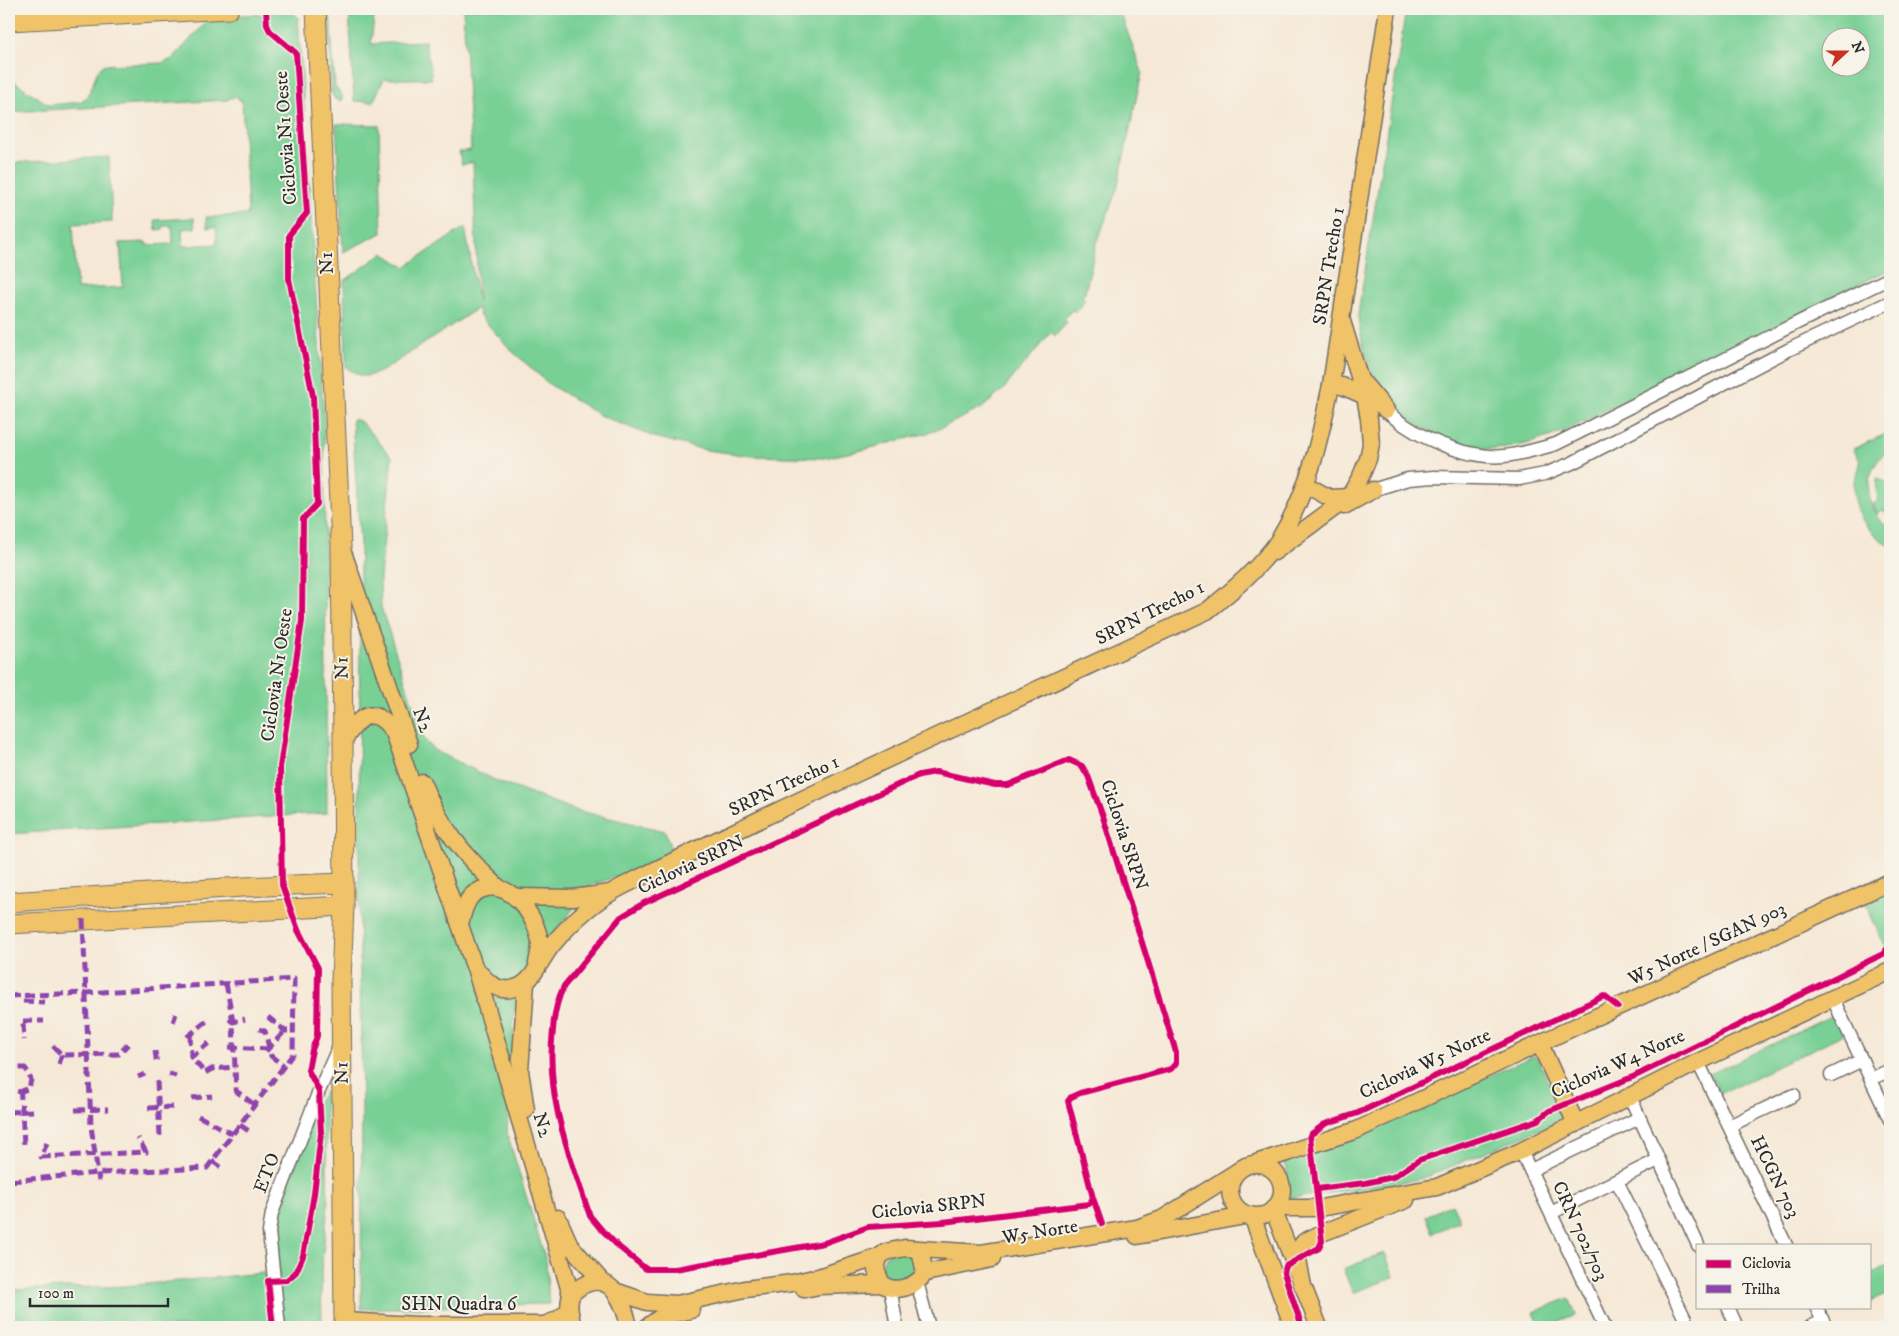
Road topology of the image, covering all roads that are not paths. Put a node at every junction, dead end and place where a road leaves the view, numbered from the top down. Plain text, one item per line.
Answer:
1 (229, 9) edge
2 (316, 9) edge
3 (1388, 9) edge
4 (9, 20) edge
5 (1890, 278) edge
6 (1858, 294) junction
7 (1890, 302) edge
8 (1828, 308) junction
9 (1862, 317) junction
10 (1341, 318) junction
11 (1812, 338) junction
12 (1358, 374) junction
13 (1331, 385) junction
14 (1365, 396) junction
15 (1386, 410) junction
16 (1306, 485) junction
17 (1374, 490) junction
18 (1349, 497) junction
19 (1328, 513) junction
20 (340, 546) junction
21 (1262, 560) junction
22 (343, 741) junction
23 (1890, 882) edge
24 (343, 883) junction
25 (499, 888) junction
26 (610, 892) junction
27 (518, 897) junction
28 (9, 902) edge
29 (344, 906) junction
30 (9, 924) edge
31 (460, 924) junction
32 (474, 966) junction
33 (536, 968) junction
34 (1890, 971) edge
35 (526, 983) junction
36 (1832, 997) junction
37 (342, 1041) junction
38 (1540, 1044) junction
39 (1862, 1060) junction
40 (1698, 1062) junction
41 (1890, 1070) edge
42 (1831, 1075) dead end
43 (1871, 1079) junction
44 (1794, 1095) dead end
45 (1630, 1097) junction
46 (1639, 1118) junction
47 (1890, 1120) edge
48 (1576, 1124) junction
49 (1729, 1126) junction
50 (1521, 1151) junction
51 (1658, 1160) junction
52 (1245, 1168) junction
53 (1530, 1170) junction
54 (1617, 1181) junction
55 (1437, 1188) junction
56 (1274, 1209) junction
57 (1551, 1213) junction
58 (1251, 1216) junction
59 (1698, 1244) edge
60 (1786, 1244) edge
61 (916, 1249) junction
62 (878, 1257) junction
63 (921, 1278) junction
64 (886, 1286) junction
65 (609, 1287) junction
66 (1303, 1287) junction
67 (570, 1303) junction
68 (1728, 1308) edge
69 (1816, 1308) edge
70 (1317, 1322) edge
71 (344, 1324) edge
72 (1824, 1324) edge
73 (417, 1326) edge
74 (278, 1327) edge
75 (573, 1327) edge
76 (629, 1327) edge
77 (648, 1327) edge
78 (897, 1327) edge
79 (928, 1327) edge
80 (1292, 1327) edge
81 (1605, 1327) edge
82 (1688, 1327) edge
83 (1737, 1327) edge
84 (1810, 1327) edge

1 - 4 highway
2 - 20 highway, N1
3 - 10 main road, SRPN Trecho 1
5 - 6 street
6 - 8 street
6 - 9 street
7 - 9 street
8 - 11 street
8 - 15 street
9 - 11 street
10 - 12 main road
10 - 13 main road, SRPN Trecho 1
11 - 17 street
12 - 14 main road
12 - 15 main road
13 - 14 main road
13 - 16 main road, SRPN Trecho 1
14 - 15 street
14 - 18 main road
16 - 18 main road
16 - 21 main road, SRPN Trecho 1
17 - 18 street
17 - 19 main road
18 - 19 main road
19 - 21 main road
20 - 22 highway, N1
20 - 25 main road, N2
21 - 26 main road, SRPN Trecho 1
22 - 24 highway, N1
22 - 31 main road, N2
23 - 38 main road, W5 Norte / SGAN 903
24 - 28 highway
24 - 29 highway, N1
25 - 27 main road
25 - 31 main road
26 - 27 main road, SRPN Trecho 1
26 - 33 main road, SRPN Trecho 1
27 - 33 main road
29 - 30 highway
29 - 37 highway, N1
31 - 32 main road
32 - 35 main road
32 - 67 main road, N2
33 - 35 main road
34 - 36 main road
35 - 65 main road, N2
36 - 39 street
36 - 40 main road
37 - 71 highway, N1
37 - 74 street, ETO
38 - 48 main road
38 - 52 main road, W5 Norte / SGAN 903
39 - 42 street
39 - 43 street
40 - 45 main road
40 - 49 street, HCGN 703
41 - 43 street
43 - 47 street
44 - 49 street, HCGN 703
45 - 46 street
45 - 48 main road
46 - 51 street
46 - 53 street
48 - 50 main road
49 - 60 street, HCGN 703
50 - 53 street, CRN 702/703
50 - 55 main road
51 - 54 street
51 - 59 street
52 - 56 main road
52 - 58 main road
52 - 61 main road, W5 Norte / SGAN 903
53 - 57 street, CRN 702/703
54 - 57 street
54 - 82 street
55 - 56 main road
55 - 66 main road
56 - 58 main road
56 - 66 main road
57 - 81 street, CRN 702/703
58 - 63 main road, W5 Norte
58 - 80 main road
61 - 62 main road
61 - 63 main road
62 - 64 main road
62 - 65 main road
63 - 64 main road
63 - 79 street
64 - 77 main road
64 - 78 street
65 - 67 main road, SHN Quadra 6
65 - 76 main road
66 - 70 main road
67 - 73 main road, SHN Quadra 6
67 - 75 main road, N2
68 - 83 street
69 - 72 street
70 - 80 main road
71 - 73 main road, SHN Quadra 6
72 - 84 street

